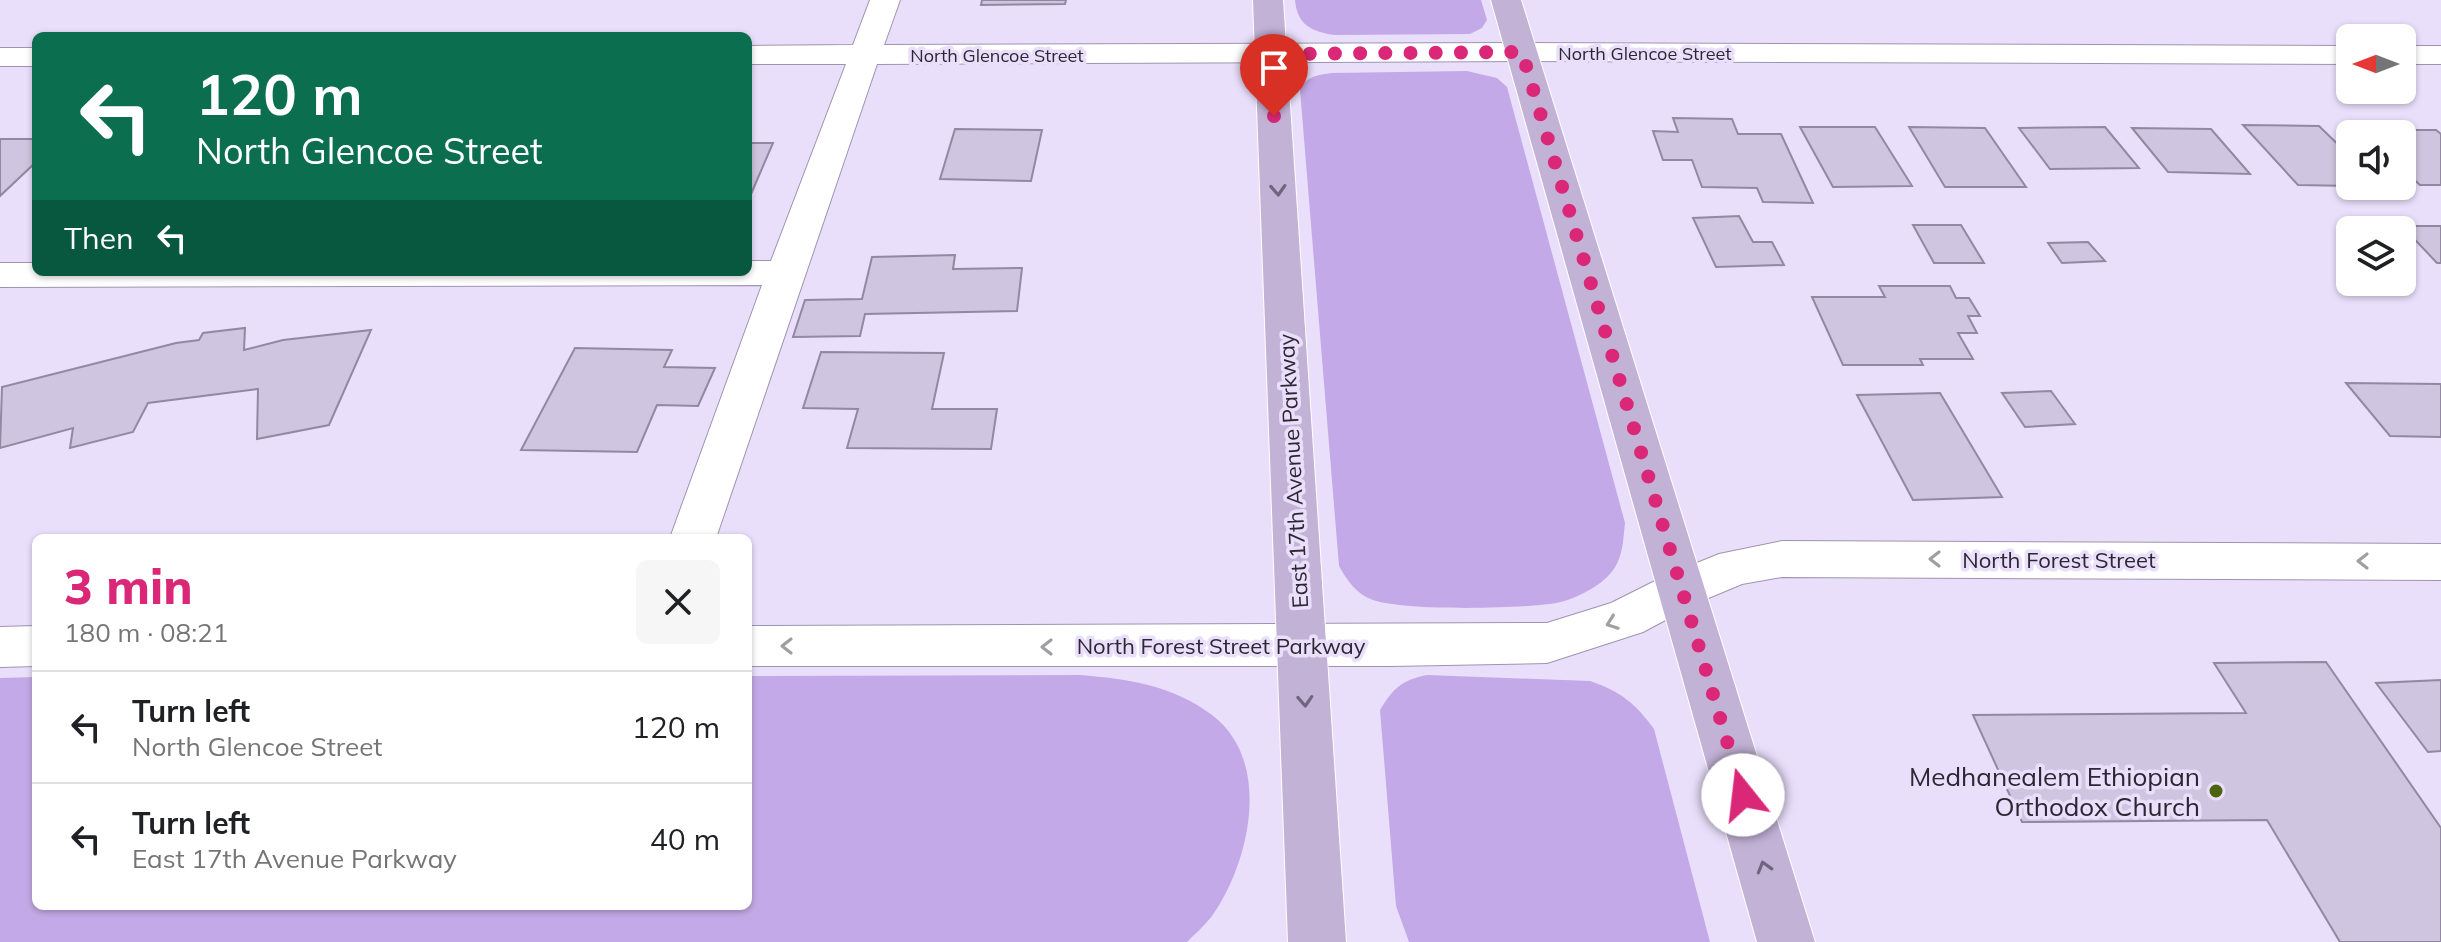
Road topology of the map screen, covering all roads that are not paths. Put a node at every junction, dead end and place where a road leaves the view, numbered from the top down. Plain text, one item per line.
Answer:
1 (885, 0) edge
2 (1268, 0) edge
3 (1506, 0) edge
4 (1522, 52) junction
5 (1271, 54) junction
6 (752, 55) edge
7 (865, 55) junction
8 (2336, 55) edge
9 (2416, 55) edge
10 (2441, 55) edge
11 (0, 57) edge
12 (32, 57) edge
13 (752, 273) edge
14 (785, 273) junction
15 (0, 275) edge
16 (32, 275) edge
17 (694, 534) edge
18 (2441, 562) edge
19 (1682, 589) junction
20 (1302, 645) junction
21 (32, 646) edge
22 (752, 646) edge
23 (0, 647) edge
24 (1317, 942) edge
25 (1786, 942) edge

1 - 7 street
2 - 5 main road, East 17th Avenue Parkway
3 - 4 main road
4 - 5 street, North Glencoe Street
4 - 8 street, North Glencoe Street
4 - 19 main road
5 - 7 street, North Glencoe Street
5 -> 20 main road, East 17th Avenue Parkway
6 - 7 street, North Glencoe Street
7 - 14 street
9 - 10 street
11 - 12 street
13 - 14 street
14 - 17 street
15 - 16 street
18 -> 19 street, North Forest Street
19 -> 20 street, North Forest Street Parkway
25 -> 19 main road
20 -> 22 street, North Forest Street Parkway
20 -> 24 main road, East 17th Avenue Parkway
21 - 23 street

